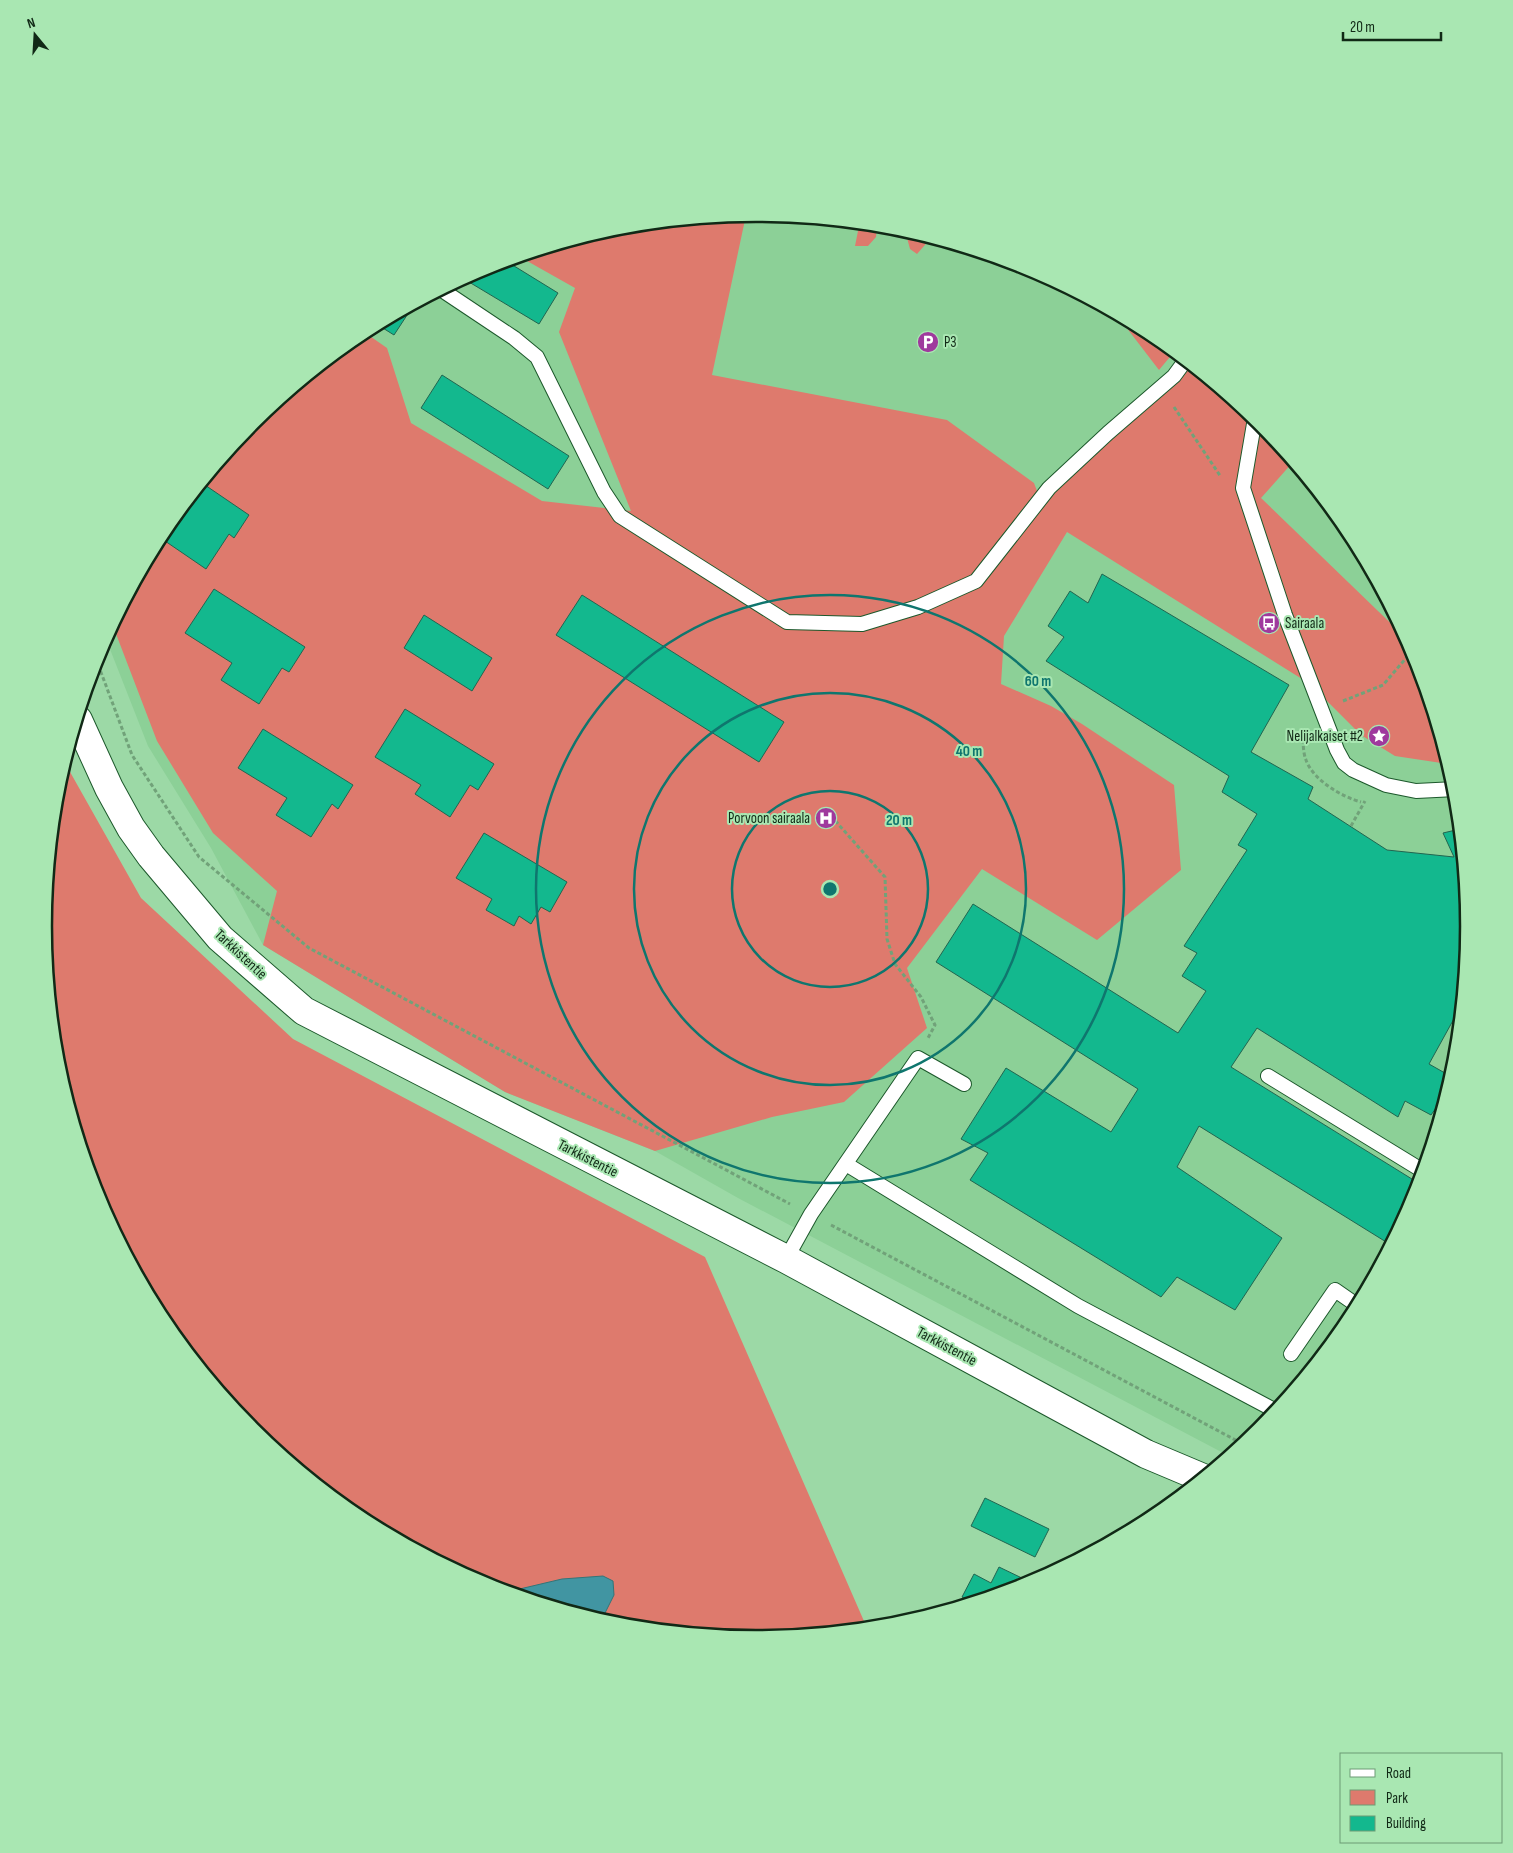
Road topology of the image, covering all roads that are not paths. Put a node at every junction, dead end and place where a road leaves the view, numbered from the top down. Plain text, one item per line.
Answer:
1 (448, 294) edge
2 (1182, 366) edge
3 (1253, 428) edge
4 (81, 727) edge
5 (1447, 789) edge
6 (1268, 1076) dead end
7 (964, 1084) dead end
8 (846, 1164) junction
9 (1418, 1167) edge
10 (786, 1259) junction
11 (1352, 1302) edge
12 (1291, 1354) dead end
13 (1270, 1408) edge
14 (1197, 1475) edge

1 - 2 lane
3 - 5 lane
4 - 10 street, Tarkkistentie
6 - 9 lane
7 - 8 lane
8 - 10 lane
8 - 13 lane
10 - 14 street, Tarkkistentie
11 - 12 lane

